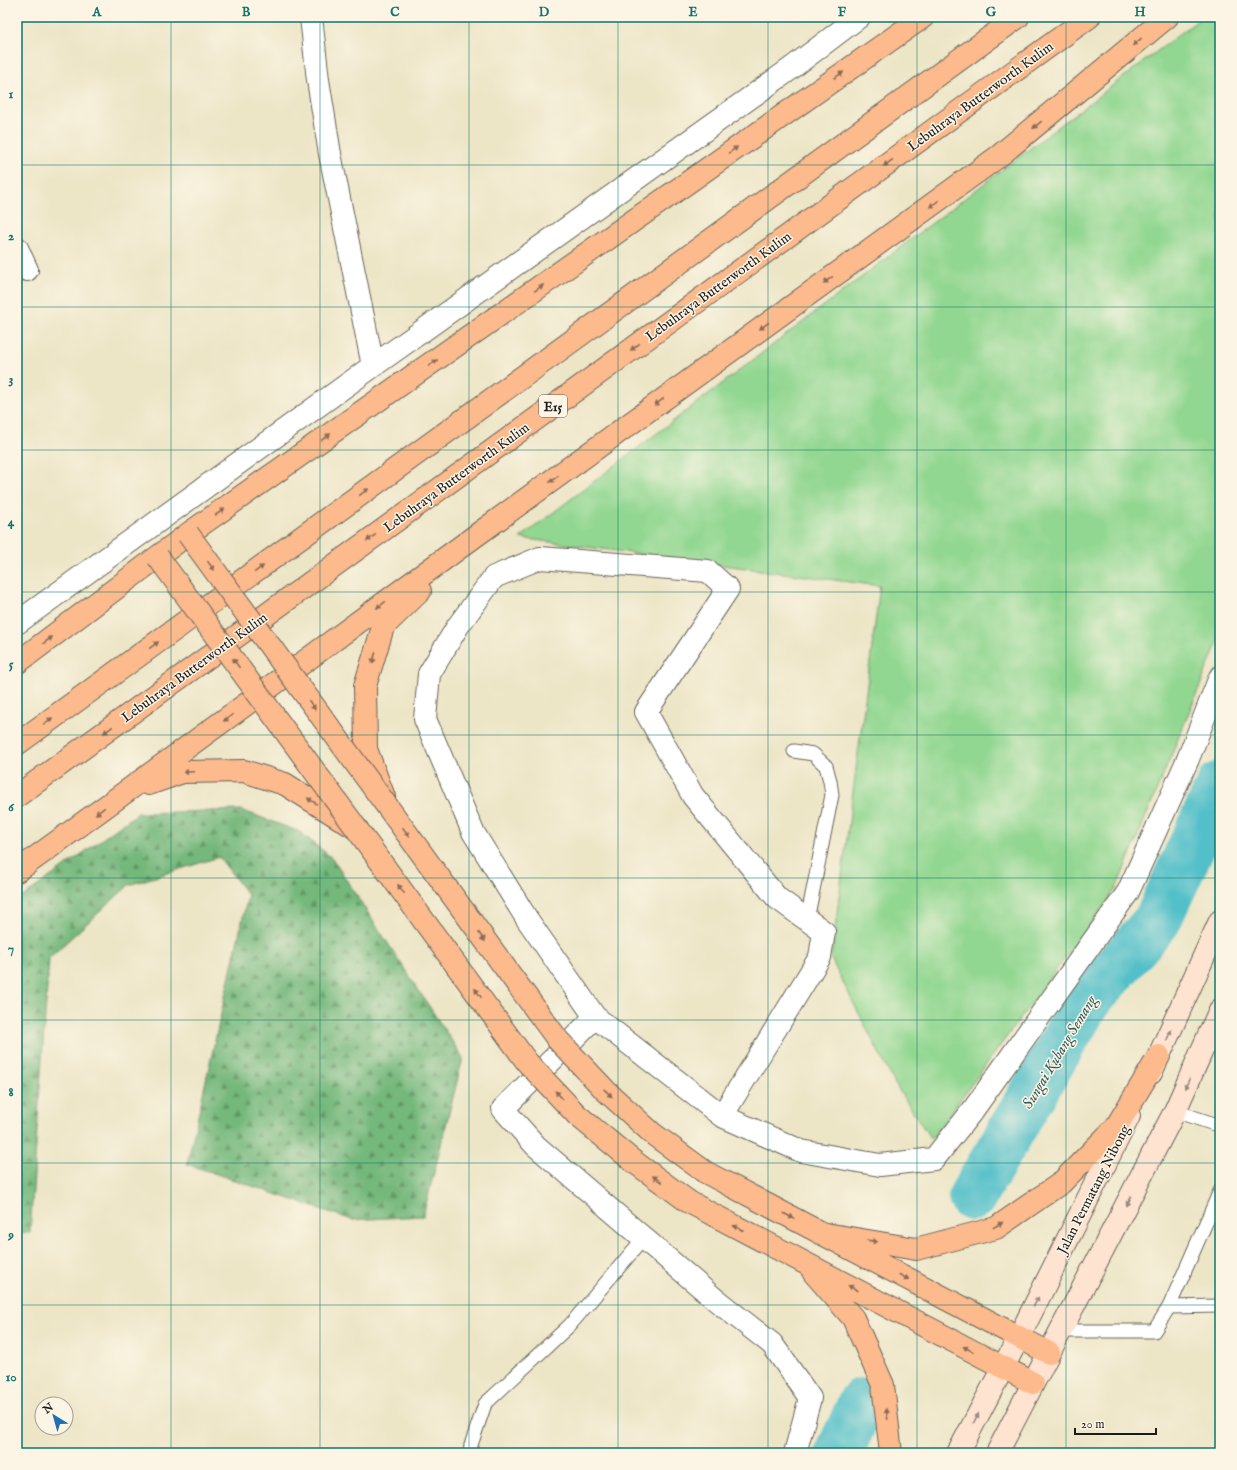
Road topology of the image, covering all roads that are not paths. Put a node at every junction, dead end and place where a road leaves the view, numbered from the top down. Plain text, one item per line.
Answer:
1 (311, 17) edge
2 (859, 17) edge
3 (923, 17) edge
4 (1018, 17) edge
5 (1089, 17) edge
6 (1167, 17) edge
7 (17, 248) edge
8 (27, 270) dead end
9 (373, 366) junction
10 (188, 534) junction
11 (478, 534) junction
12 (158, 557) junction
13 (17, 623) edge
14 (17, 663) edge
15 (289, 673) junction
16 (1220, 677) edge
17 (259, 695) junction
18 (17, 744) edge
19 (794, 752) dead end
20 (124, 793) junction
21 (17, 796) edge
22 (388, 807) junction
23 (357, 829) junction
24 (17, 871) edge
25 (807, 920) junction
26 (1220, 921) edge
27 (1220, 1010) edge
28 (595, 1017) junction
29 (1159, 1056) junction
30 (1175, 1112) junction
31 (722, 1116) junction
32 (1220, 1126) edge
33 (1220, 1190) edge
34 (820, 1233) junction
35 (643, 1239) junction
36 (804, 1262) junction
37 (1220, 1306) edge
38 (1169, 1307) junction
39 (1060, 1331) junction
40 (1019, 1337) junction
41 (1049, 1353) junction
42 (1003, 1367) junction
43 (1033, 1383) junction
44 (470, 1453) edge
45 (796, 1453) edge
46 (891, 1453) edge
47 (958, 1453) edge
48 (997, 1453) edge

1 - 9 street
2 - 9 street
10 -> 3 highway
18 -> 4 highway
5 -> 21 highway, Lebuhraya Butterworth Kulim / E15
6 -> 11 highway
7 - 8 street
9 - 13 street
10 - 12 highway
10 -> 15 highway, bridge
11 -> 15 highway
11 -> 22 highway, bridge
14 -> 12 highway
17 -> 12 highway, bridge
15 - 17 highway
15 -> 22 highway, bridge
16 - 31 street
17 -> 20 highway
17 - 23 highway, bridge
19 - 25 lane
23 -> 20 highway
20 -> 24 highway
22 -> 34 highway, bridge
36 -> 23 highway, bridge
25 - 28 street
25 - 31 street
29 -> 26 main road, Jalan Permatang Nibong
27 -> 30 main road
28 - 31 street
28 - 35 street
34 -> 29 highway
40 -> 29 main road, Jalan Permatang Nibong
30 - 32 lane
30 -> 39 main road
33 - 38 lane
34 -> 40 highway
35 - 44 lane
35 - 45 street
42 -> 36 highway
46 -> 36 highway
37 - 38 lane
38 - 39 lane
39 - 41 main road
40 - 41 highway
40 - 42 main road, Jalan Permatang Nibong
41 - 43 main road
42 - 43 highway
47 -> 42 main road, Jalan Permatang Nibong
43 - 48 main road

